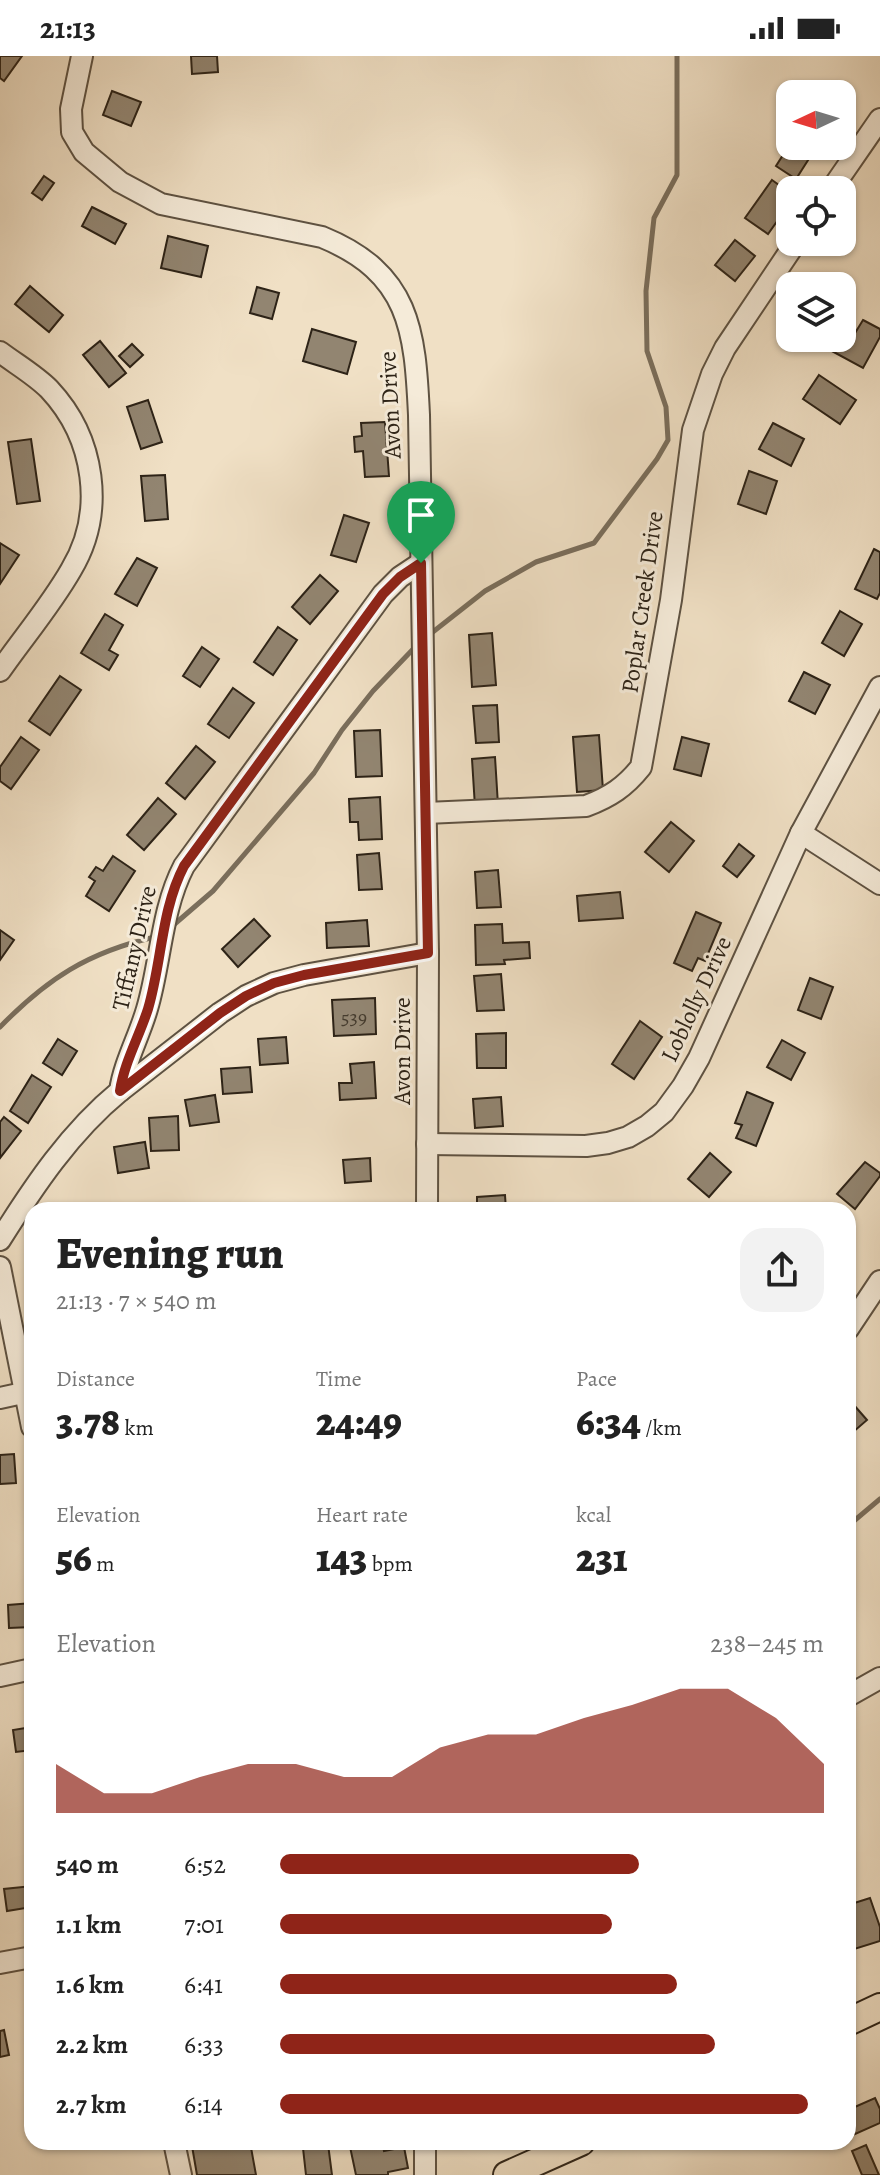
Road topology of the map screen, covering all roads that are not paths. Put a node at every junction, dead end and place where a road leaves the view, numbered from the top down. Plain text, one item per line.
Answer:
1 (82, 56) edge
2 (880, 119) edge
3 (841, 176) edge
4 (787, 256) edge
5 (0, 352) edge
6 (421, 563) junction
7 (0, 671) edge
8 (880, 687) edge
9 (426, 813) junction
10 (801, 833) junction
11 (880, 884) edge
12 (428, 953) junction
13 (120, 1091) junction
14 (427, 1144) junction
15 (25, 1202) edge
16 (427, 1202) edge
17 (24, 1204) edge
18 (0, 1240) edge
19 (0, 1267) edge
20 (880, 1281) edge
21 (856, 1317) edge
22 (24, 1370) edge
23 (24, 1393) edge
24 (0, 1398) edge
25 (24, 1671) edge
26 (0, 1676) edge
27 (880, 1678) edge
28 (856, 1692) edge
29 (24, 1958) edge
30 (0, 1963) edge
31 (880, 2007) edge
32 (856, 2018) edge
33 (176, 2150) edge
34 (425, 2150) edge
35 (563, 2150) edge
36 (181, 2175) edge
37 (425, 2175) edge
38 (507, 2175) edge

1 - 6 street, Avon Drive
2 - 3 street
4 - 9 street, Poplar Creek Drive
5 - 7 street
6 - 9 street, Avon Drive
6 - 13 street, Tiffany Drive
8 - 10 street, Loblolly Drive
9 - 12 street, Avon Drive
10 - 11 street
10 - 14 street, Loblolly Drive
12 - 13 street
12 - 14 street, Avon Drive
13 - 15 street
14 - 16 street, Avon Drive
17 - 18 street
19 - 22 street
20 - 21 street
23 - 24 street
25 - 26 street
27 - 28 street
29 - 30 street
31 - 32 main road
33 - 36 street
34 - 37 street
35 - 38 main road

